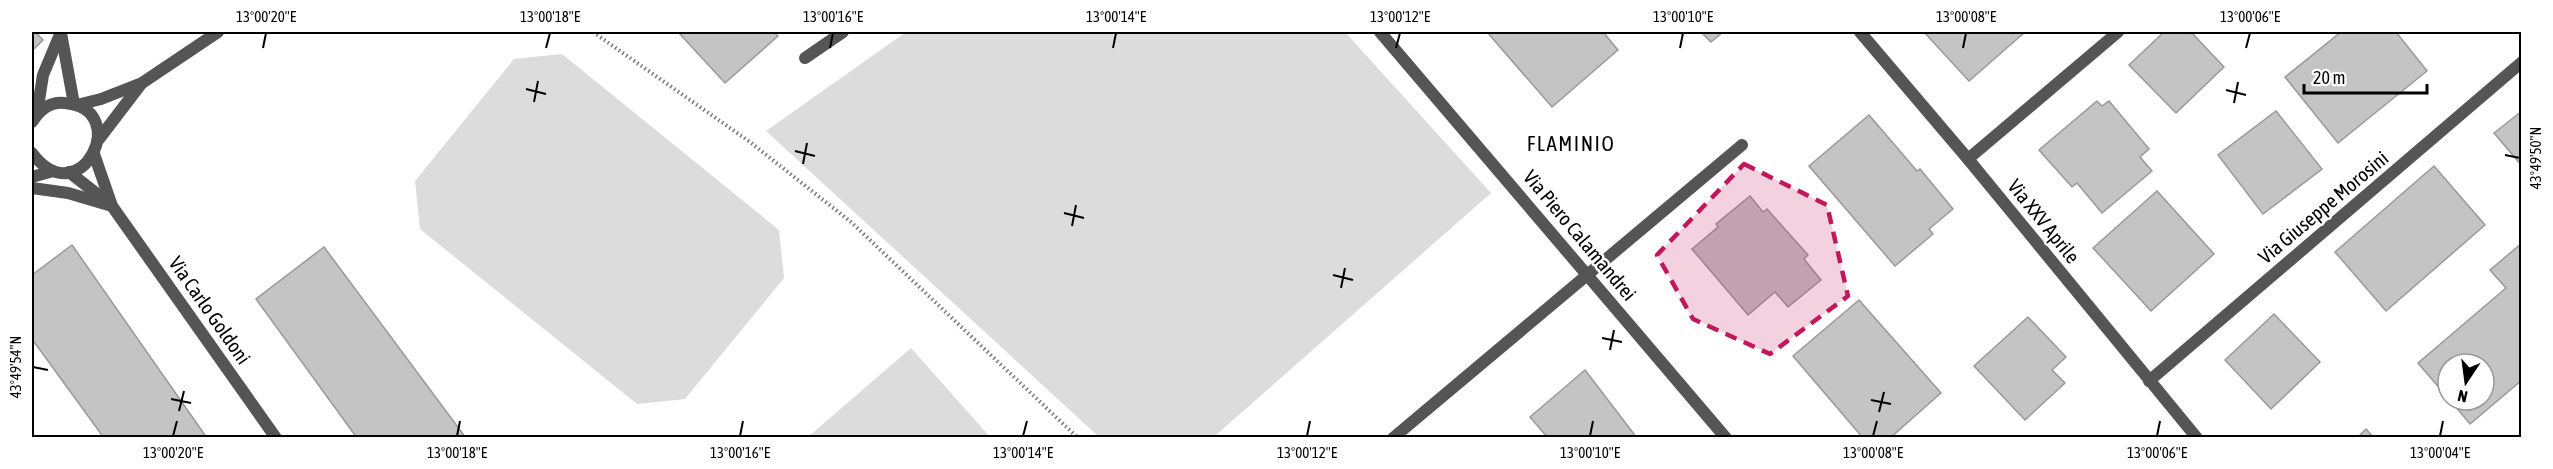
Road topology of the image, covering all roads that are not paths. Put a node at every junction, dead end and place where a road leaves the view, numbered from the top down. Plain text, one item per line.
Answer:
1 (61, 32) edge
2 (218, 32) edge
3 (843, 32) edge
4 (1380, 32) edge
5 (1860, 32) edge
6 (2118, 32) edge
7 (806, 58) dead end
8 (2522, 62) edge
9 (142, 83) junction
10 (76, 104) junction
11 (34, 118) edge
12 (99, 139) junction
13 (1742, 145) dead end
14 (32, 153) edge
15 (94, 154) junction
16 (1968, 159) junction
17 (53, 171) junction
18 (69, 172) junction
19 (32, 177) edge
20 (32, 188) edge
21 (112, 206) junction
22 (1588, 274) junction
23 (2149, 381) junction
24 (276, 438) edge
25 (1393, 438) edge
26 (1726, 438) edge
27 (2197, 438) edge

1 - 10 street
1 - 11 street
2 - 9 street
3 - 7 street
4 - 22 street, Via Piero Calamandrei
5 - 16 street, Via XXV Aprile
6 - 16 street
8 - 23 street, Via Giuseppe Morosini
9 - 10 street
9 - 12 street
10 - 11 street
10 - 12 street
12 - 15 street
13 - 22 street
14 - 17 street
15 - 18 street
15 - 21 street, Via Carlo Goldoni
16 - 23 street, Via XXV Aprile
17 - 18 street
17 - 19 street
18 - 21 street, Via Carlo Goldoni
20 - 21 street
21 - 24 street, Via Carlo Goldoni
22 - 25 street
22 - 26 street, Via Piero Calamandrei
23 - 27 street, Via XXV Aprile

